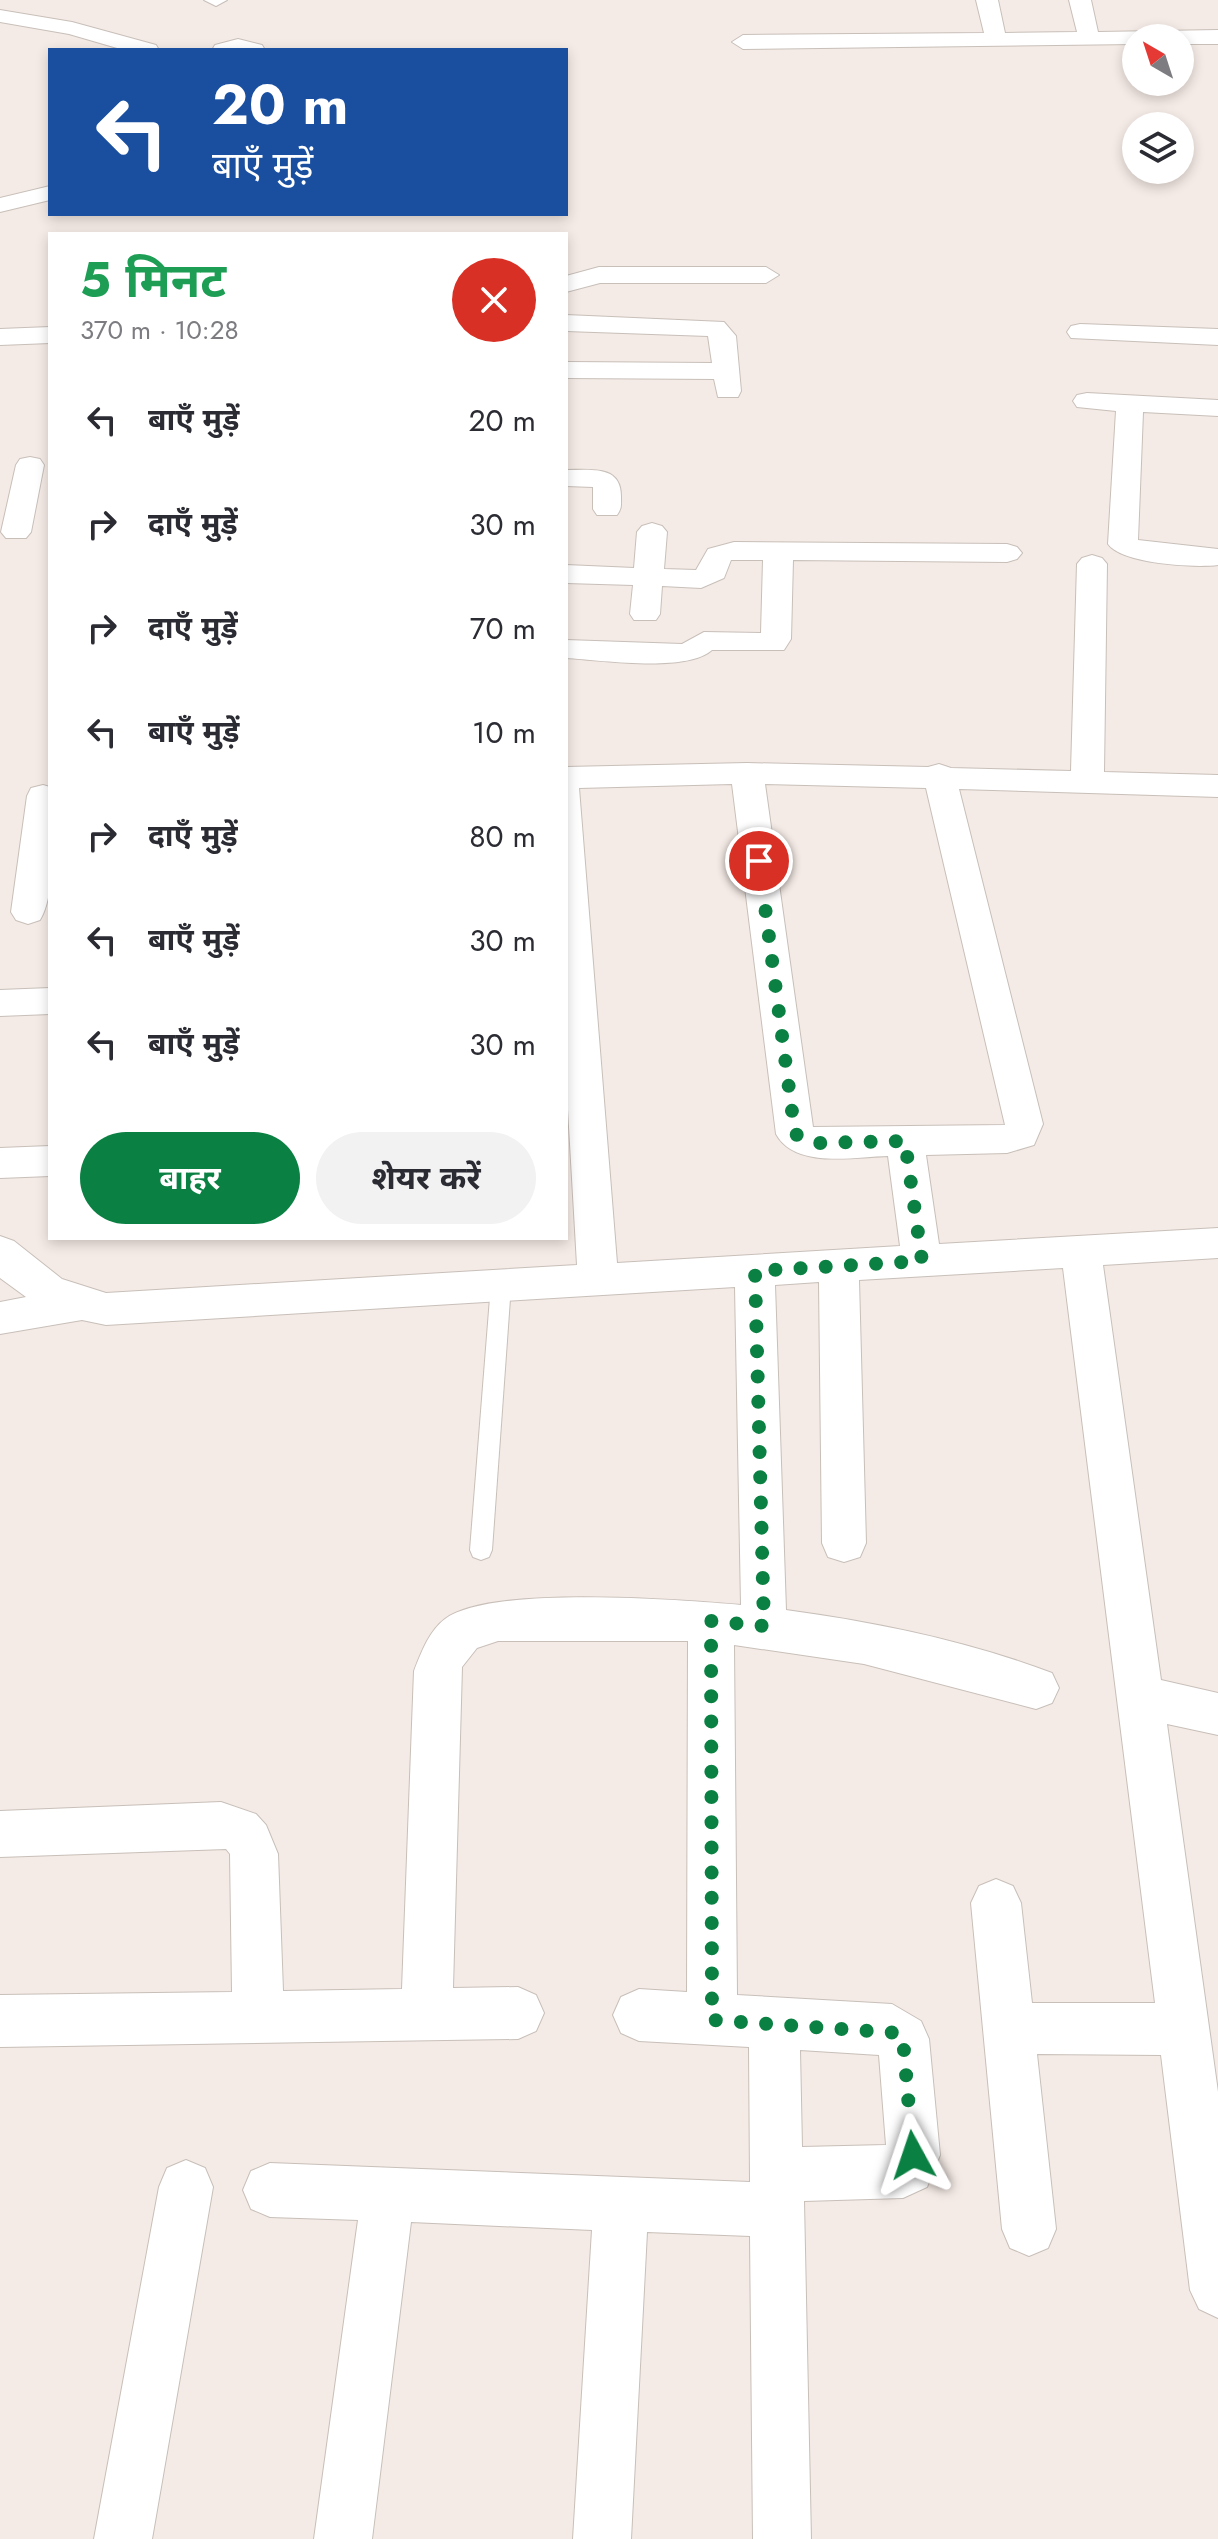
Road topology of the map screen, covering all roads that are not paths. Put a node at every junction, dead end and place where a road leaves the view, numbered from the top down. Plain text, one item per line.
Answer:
1 (987, 0) edge
2 (1080, 0) edge
3 (0, 16) edge
4 (1218, 37) edge
5 (1089, 38) junction
6 (996, 39) junction
7 (743, 42) dead end
8 (141, 48) edge
9 (48, 193) edge
10 (0, 205) edge
11 (766, 275) dead end
12 (568, 283) edge
13 (568, 323) edge
14 (1080, 332) dead end
15 (48, 335) edge
16 (0, 337) edge
17 (1218, 337) edge
18 (568, 370) edge
19 (1087, 401) dead end
20 (1130, 403) junction
21 (1218, 408) edge
22 (30, 465) dead end
23 (568, 478) edge
24 (12, 497) edge
25 (607, 509) dead end
26 (16, 532) dead end
27 (652, 532) dead end
28 (778, 551) junction
29 (1007, 553) dead end
30 (1214, 557) dead end
31 (1092, 564) dead end
32 (568, 574) edge
33 (649, 576) junction
34 (645, 614) dead end
35 (568, 649) edge
36 (747, 773) junction
37 (939, 775) junction
38 (568, 778) edge
39 (1087, 781) junction
40 (1218, 786) edge
41 (43, 796) dead end
42 (568, 845) edge
43 (26, 913) edge
44 (573, 976) edge
45 (48, 1001) edge
46 (0, 1003) edge
47 (905, 1141) junction
48 (48, 1161) edge
49 (0, 1163) edge
50 (1218, 1243) edge
51 (1081, 1251) junction
52 (0, 1252) edge
53 (922, 1261) junction
54 (839, 1265) junction
55 (755, 1271) junction
56 (598, 1280) junction
57 (501, 1285) junction
58 (78, 1305) junction
59 (0, 1318) edge
60 (844, 1543) dead end
61 (481, 1550) dead end
62 (711, 1621) junction
63 (764, 1626) junction
64 (1036, 1688) dead end
65 (1140, 1697) junction
66 (1218, 1714) edge
67 (0, 1834) edge
68 (996, 1903) dead end
69 (518, 2013) dead end
70 (427, 2014) junction
71 (639, 2015) dead end
72 (258, 2017) junction
73 (712, 2020) junction
74 (0, 2021) edge
75 (774, 2024) junction
76 (1009, 2028) junction
77 (1182, 2029) junction
78 (1208, 2146) edge
79 (186, 2187) dead end
80 (270, 2190) dead end
81 (777, 2193) junction
82 (388, 2195) junction
83 (621, 2204) junction
84 (1029, 2229) dead end
85 (1218, 2290) edge
86 (123, 2539) edge
87 (343, 2539) edge
88 (602, 2539) edge
89 (782, 2539) edge

1 - 6 street
2 - 5 street
3 - 8 street
4 - 5 street
5 - 6 street
6 - 7 street
9 - 10 street
11 - 12 street
13 - 18 street
14 - 17 street
15 - 16 street
19 - 20 street
20 - 21 street
20 - 30 street
22 - 24 street
23 - 25 street
24 - 26 street
27 - 33 street
28 - 29 street
28 - 33 street
28 - 35 street
31 - 39 street
32 - 33 street
33 - 34 street
36 - 37 street
36 - 38 street
36 - 47 street
37 - 39 street
37 - 47 street
39 - 40 street
41 - 43 street
42 - 44 street
44 - 56 street
45 - 46 street
47 - 53 street
48 - 49 street
50 - 51 street
51 - 53 street
51 - 65 street
52 - 58 street
53 - 54 street
54 - 55 street
54 - 60 street
55 - 56 street
55 - 63 street
56 - 57 street
57 - 58 street
57 - 61 lane
58 - 59 street
62 - 63 street
62 - 70 street
62 - 73 street
63 - 64 street
65 - 66 street
65 - 77 street
67 - 72 street
68 - 76 street
69 - 70 street
70 - 72 street
71 - 73 street
72 - 74 street
73 - 75 street
75 - 81 street
75 - 81 street
76 - 77 street
76 - 84 street
77 - 78 street
78 - 85 street
79 - 86 street
80 - 82 street
81 - 83 street
81 - 89 street
82 - 83 street
82 - 87 street
83 - 88 street

